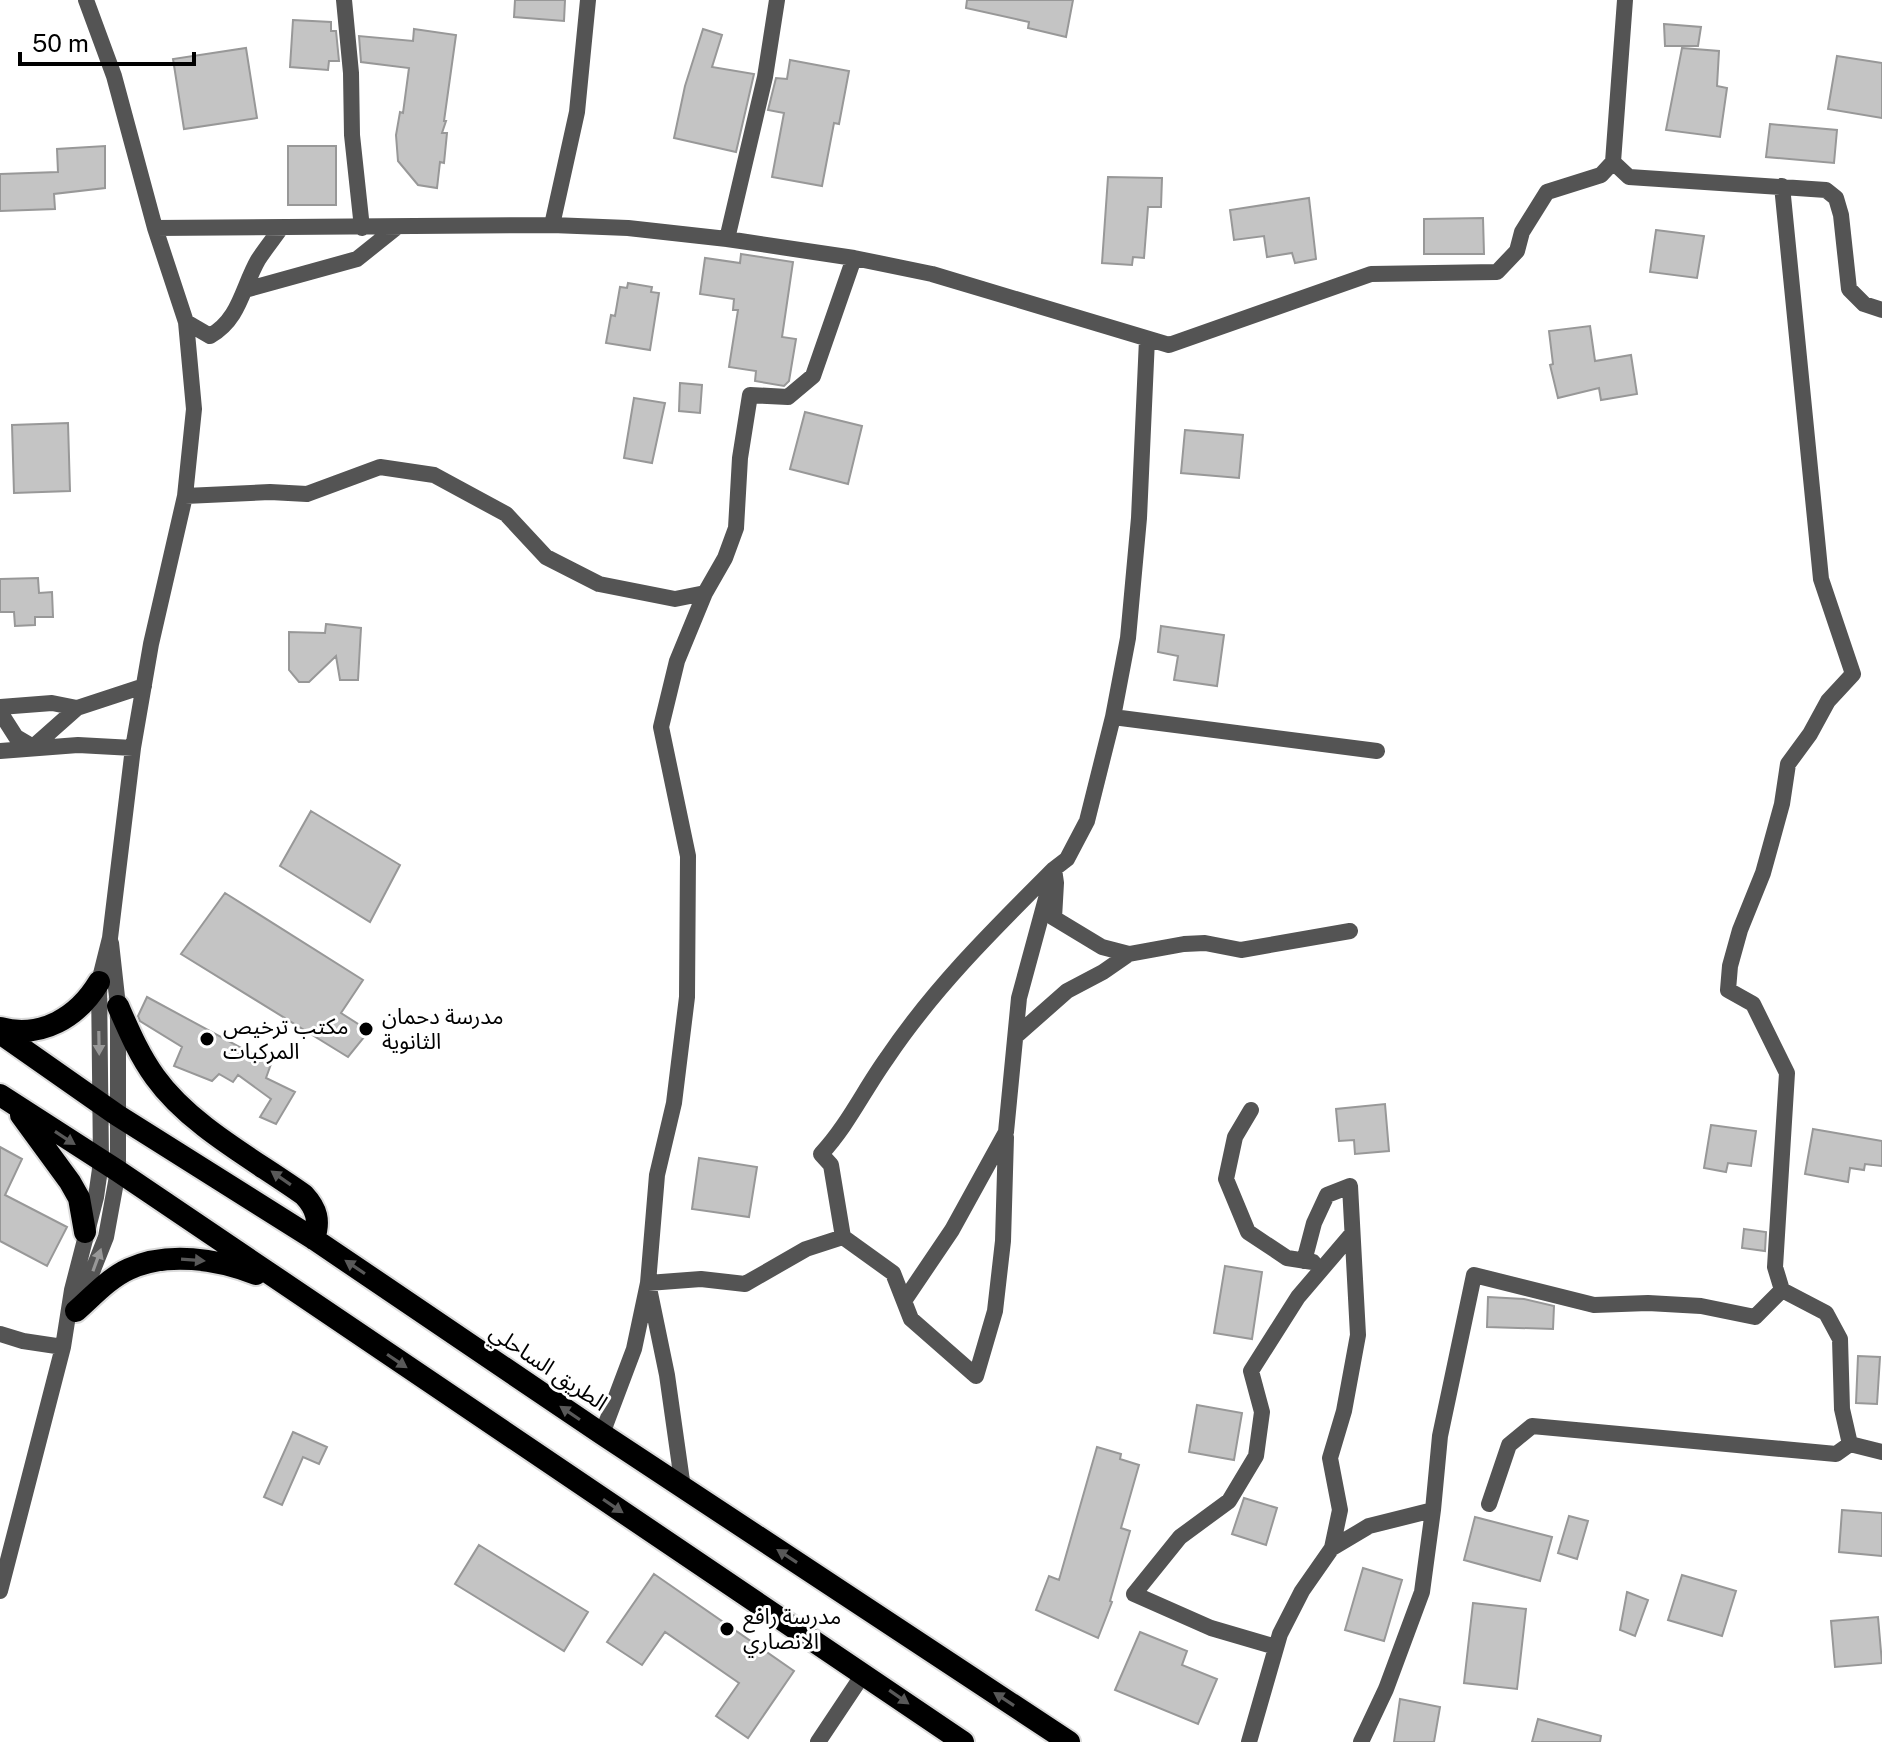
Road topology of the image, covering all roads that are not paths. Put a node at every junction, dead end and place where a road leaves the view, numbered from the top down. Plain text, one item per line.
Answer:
1 (86, 0) edge
2 (344, 0) edge
3 (588, 0) edge
4 (777, 0) edge
5 (1625, 0) edge
6 (1613, 162) junction
7 (1782, 186) junction
8 (552, 225) junction
9 (397, 227) junction
10 (155, 228) junction
11 (281, 228) junction
12 (362, 228) junction
13 (727, 239) junction
14 (854, 258) junction
15 (245, 290) junction
16 (1882, 310) edge
17 (186, 322) junction
18 (1147, 339) junction
19 (185, 496) junction
20 (705, 593) junction
21 (144, 686) junction
22 (77, 708) junction
23 (0, 710) edge
24 (1113, 717) junction
25 (33, 747) junction
26 (133, 748) junction
27 (0, 751) edge
28 (1377, 751) dead end
29 (1054, 869) junction
30 (1350, 931) dead end
31 (110, 938) junction
32 (1129, 954) junction
33 (99, 982) junction
34 (118, 1006) junction
35 (0, 1030) edge
36 (1016, 1036) junction
37 (7, 1100) edge
38 (108, 1108) junction
39 (1251, 1110) dead end
40 (1006, 1132) junction
41 (110, 1167) junction
42 (85, 1232) junction
43 (1351, 1235) junction
44 (843, 1237) junction
45 (314, 1239) junction
46 (1304, 1261) junction
47 (1326, 1264) junction
48 (648, 1283) junction
49 (287, 1287) junction
50 (1782, 1290) junction
51 (904, 1301) junction
52 (68, 1330) junction
53 (0, 1334) edge
54 (602, 1434) junction
55 (1850, 1444) junction
56 (1882, 1452) edge
57 (683, 1488) junction
58 (1489, 1504) dead end
59 (1433, 1510) junction
60 (1332, 1548) junction
61 (0, 1591) edge
62 (1276, 1647) junction
63 (864, 1673) junction
64 (818, 1742) edge
65 (963, 1742) edge
66 (1069, 1742) edge
67 (1249, 1742) edge
68 (1361, 1742) edge

1 - 10 street
2 - 12 street
3 - 8 street
4 - 13 street
5 - 6 street
6 - 7 street
6 - 18 street
7 - 16 street
7 - 50 street
8 - 9 street
8 - 13 street
9 - 12 street
9 - 15 street
10 - 11 street
10 - 17 street
11 - 12 street
11 - 15 street
13 - 14 street
14 - 18 street
14 - 20 street
15 - 17 street
17 - 19 street
18 - 24 street
19 - 20 street
19 - 21 street
20 - 48 street
21 - 22 street
21 - 26 street
22 - 23 street
22 - 25 street
23 - 25 street
24 - 28 street
24 - 29 street
25 - 26 street
25 - 27 street
26 - 31 street
29 - 32 street
29 - 36 street
29 - 44 street
30 - 32 street
31 - 33 street
31 - 34 street
32 - 36 street
33 - 35 highway
33 -> 38 street
34 - 38 street
45 -> 34 highway
35 - 38 highway, الطريق الساحلي
36 - 40 street
37 -> 41 highway
37 - 42 highway
38 - 41 street
38 - 45 highway, الطريق الساحلي
39 - 46 street
40 - 51 street
40 - 51 street
41 - 42 street
41 - 49 highway
52 -> 41 street
42 - 52 street
43 - 46 street
43 - 47 street
43 - 60 street
44 - 48 street
44 - 51 street
54 -> 45 highway, الطريق الساحلي
46 - 47 street
47 - 62 street
48 - 54 street
48 - 57 street
52 -> 49 highway
49 -> 63 highway
50 - 55 street
50 - 59 street
52 - 53 street
52 - 61 street
54 - 57 highway, الطريق الساحلي
55 - 56 street
55 - 58 street
66 -> 57 highway, الطريق الساحلي
59 - 60 street
59 - 68 street
60 - 62 street
62 - 67 street
63 - 64 street
63 -> 65 highway

